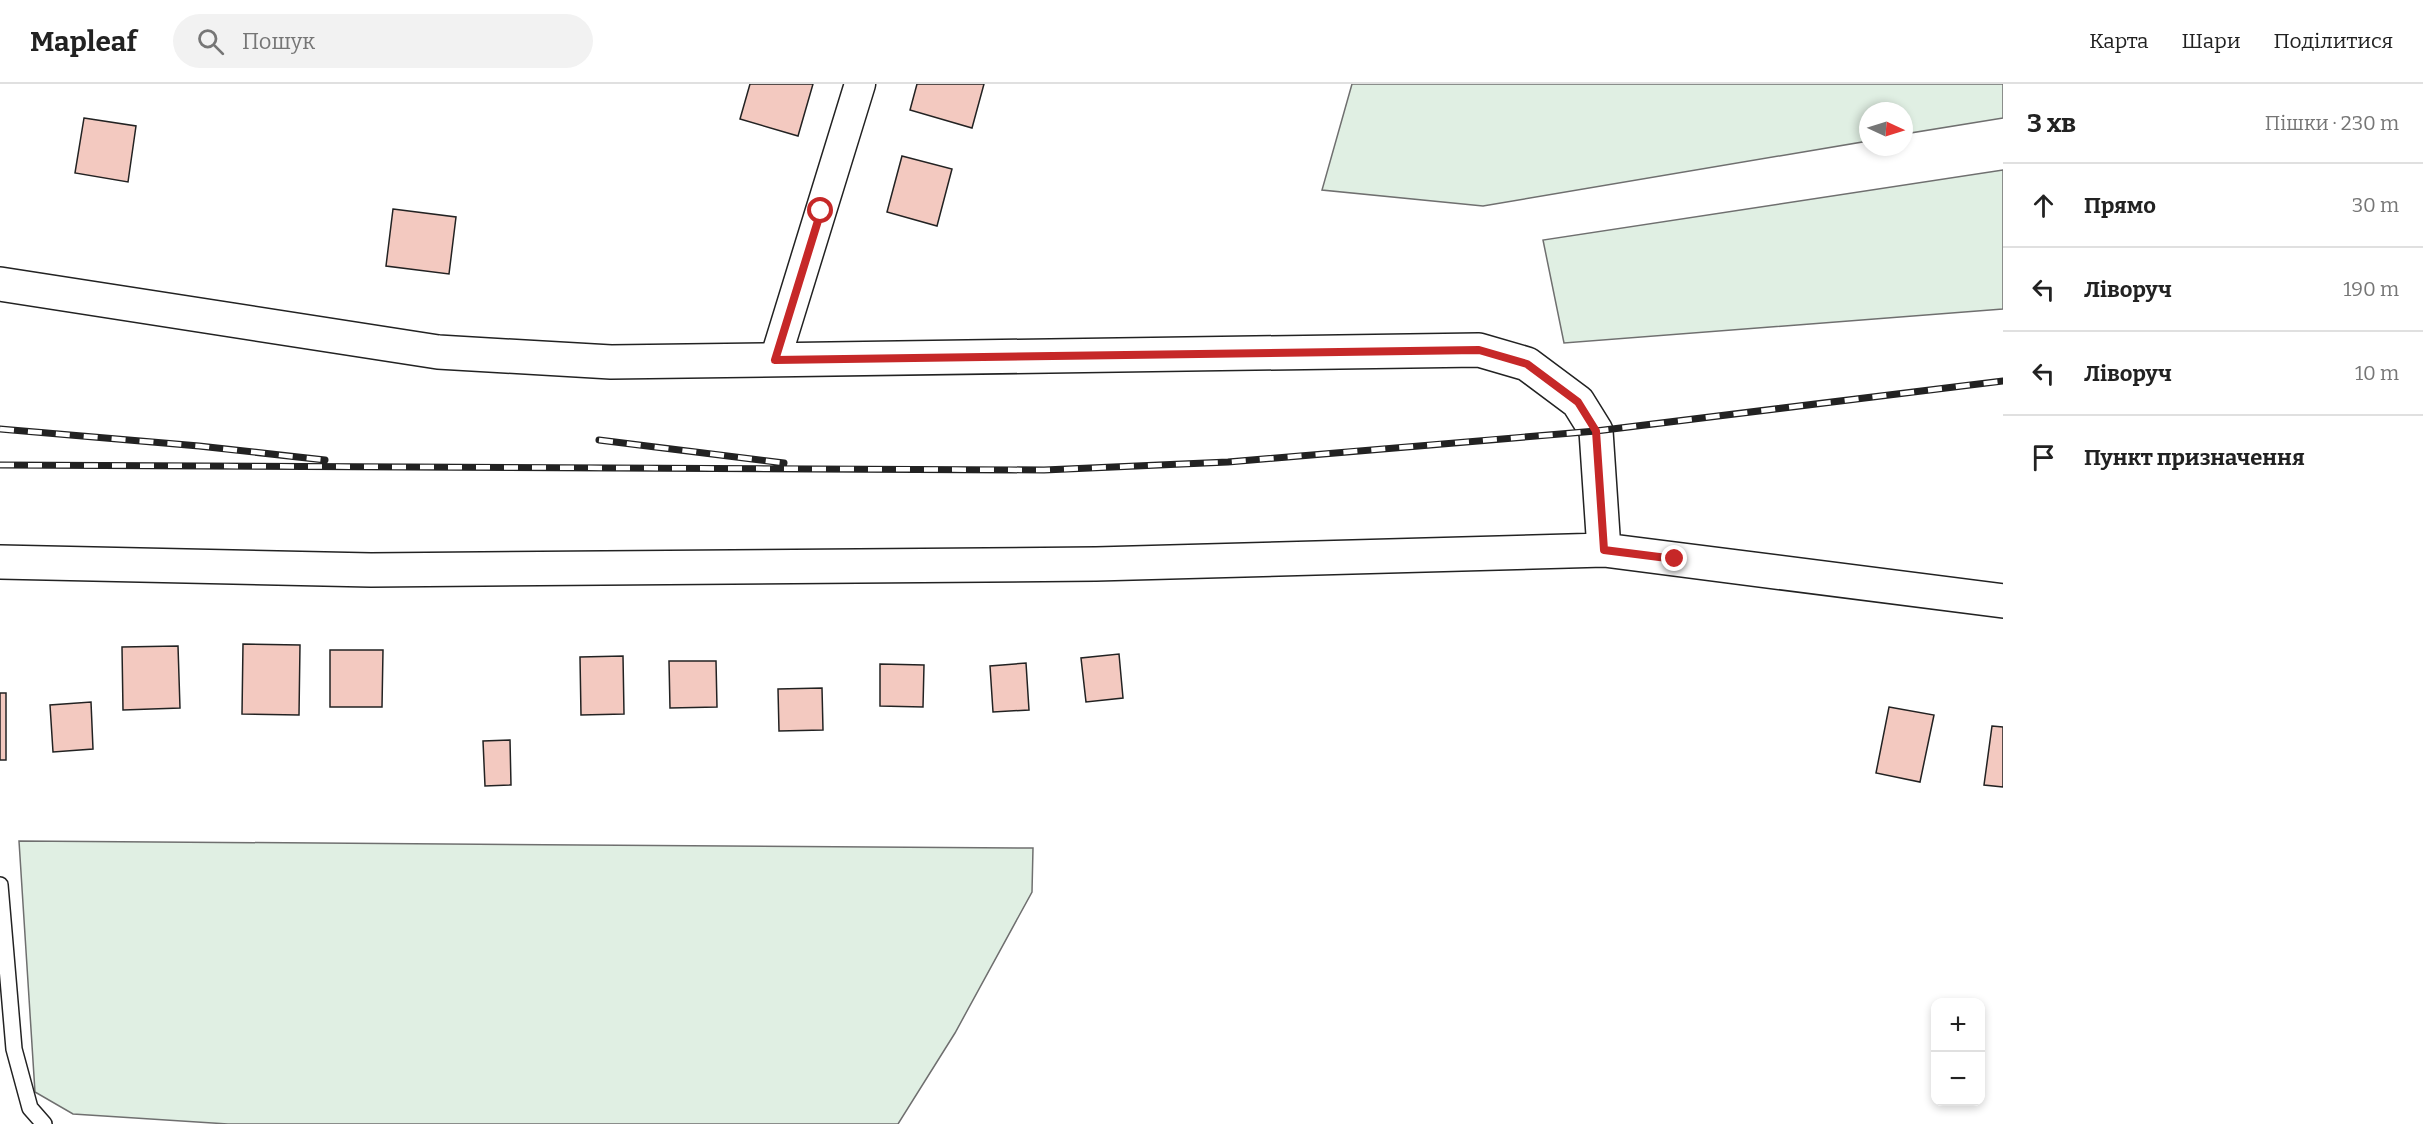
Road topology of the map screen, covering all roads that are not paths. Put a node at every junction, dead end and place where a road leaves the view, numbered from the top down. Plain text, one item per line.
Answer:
1 (860, 84) edge
2 (0, 284) edge
3 (775, 360) junction
4 (1604, 550) junction
5 (0, 562) edge
6 (2003, 601) edge
7 (0, 885) edge
8 (44, 1124) edge

1 - 3 street
2 - 3 street
3 - 4 street
4 - 5 street
4 - 6 street
7 - 8 lane

